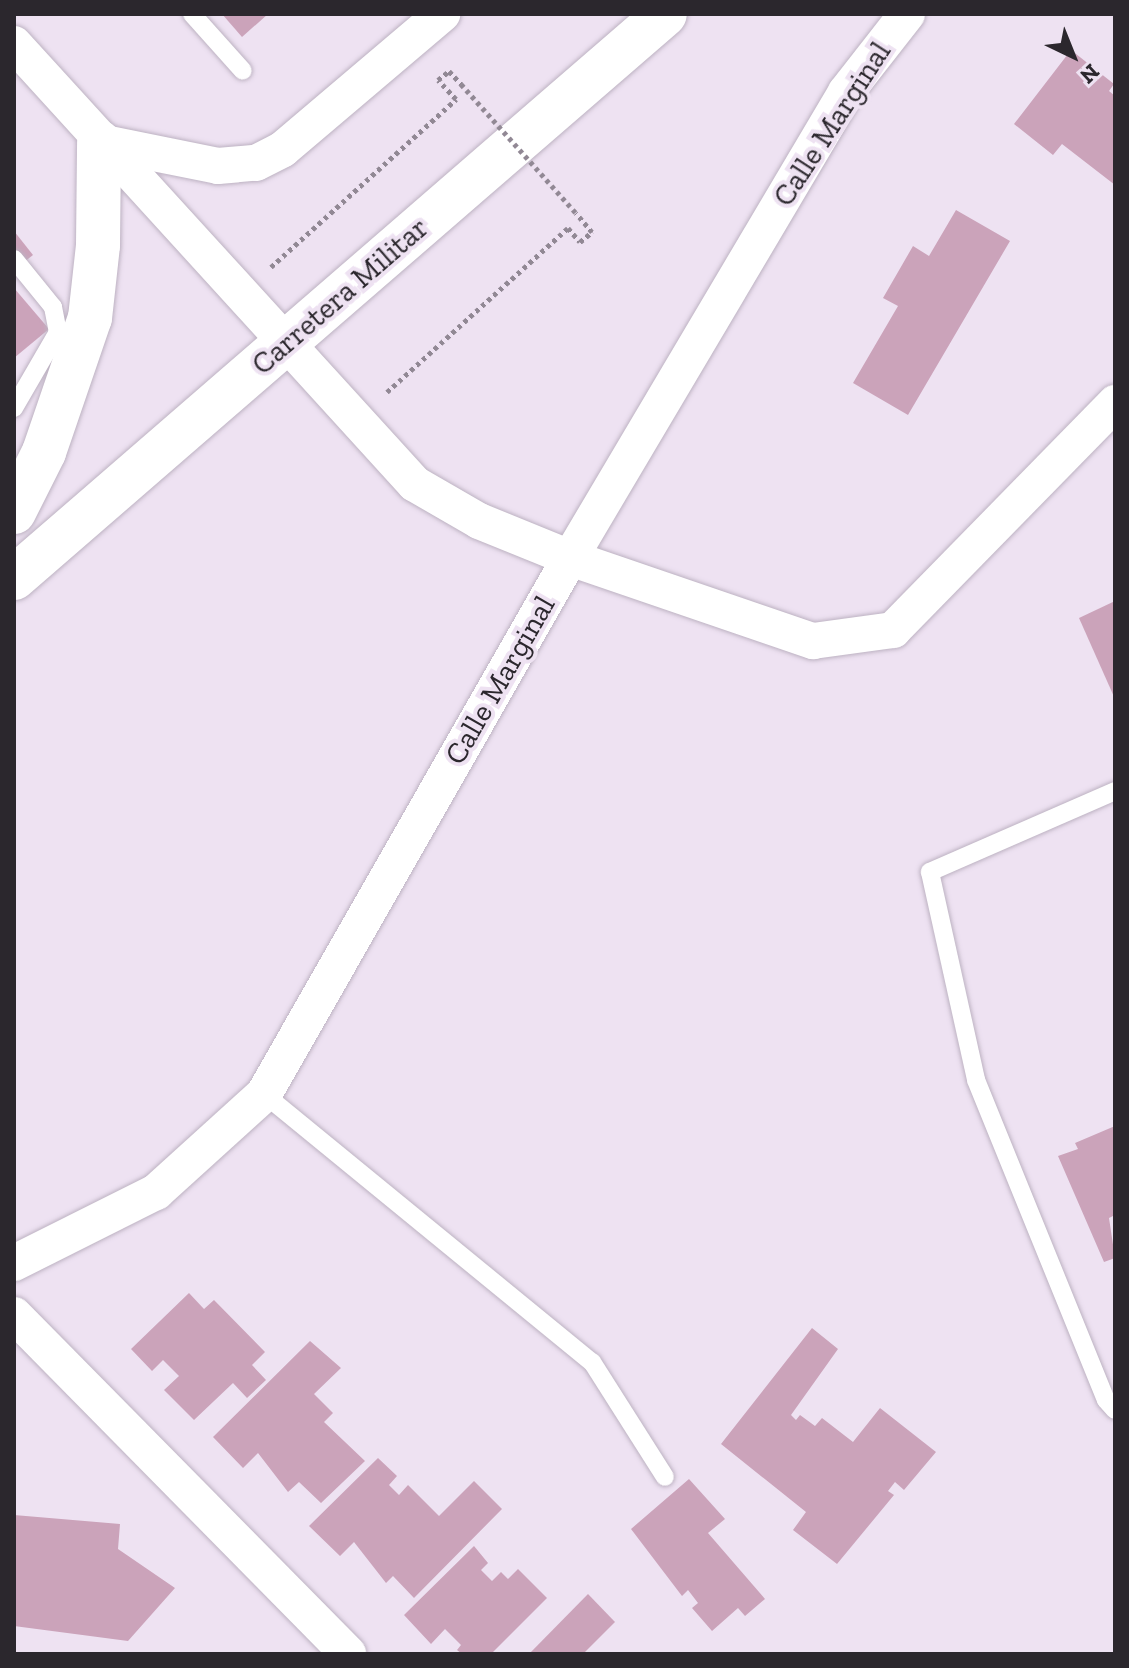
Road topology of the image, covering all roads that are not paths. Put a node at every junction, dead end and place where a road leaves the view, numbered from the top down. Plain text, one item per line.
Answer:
1 (192, 14) edge
2 (442, 14) edge
3 (665, 14) edge
4 (907, 14) edge
5 (16, 51) edge
6 (243, 71) dead end
7 (99, 142) junction
8 (14, 259) edge
9 (284, 344) junction
10 (1115, 403) edge
11 (14, 408) edge
12 (14, 512) edge
13 (570, 558) junction
14 (14, 578) edge
15 (1115, 791) edge
16 (264, 1094) junction
17 (14, 1263) edge
18 (14, 1315) edge
19 (1115, 1410) edge
20 (665, 1477) dead end
21 (348, 1654) edge

1 - 6 lane
2 - 7 street
3 - 9 main road, Carretera Militar
4 - 13 street, Calle Marginal
5 - 7 street
7 - 9 street
7 - 12 main road
8 - 11 lane
9 - 13 street
9 - 14 main road, Carretera Militar
10 - 13 street
13 - 16 street, Calle Marginal
15 - 19 lane
16 - 17 street, Calle Marginal
16 - 20 lane
18 - 21 street

